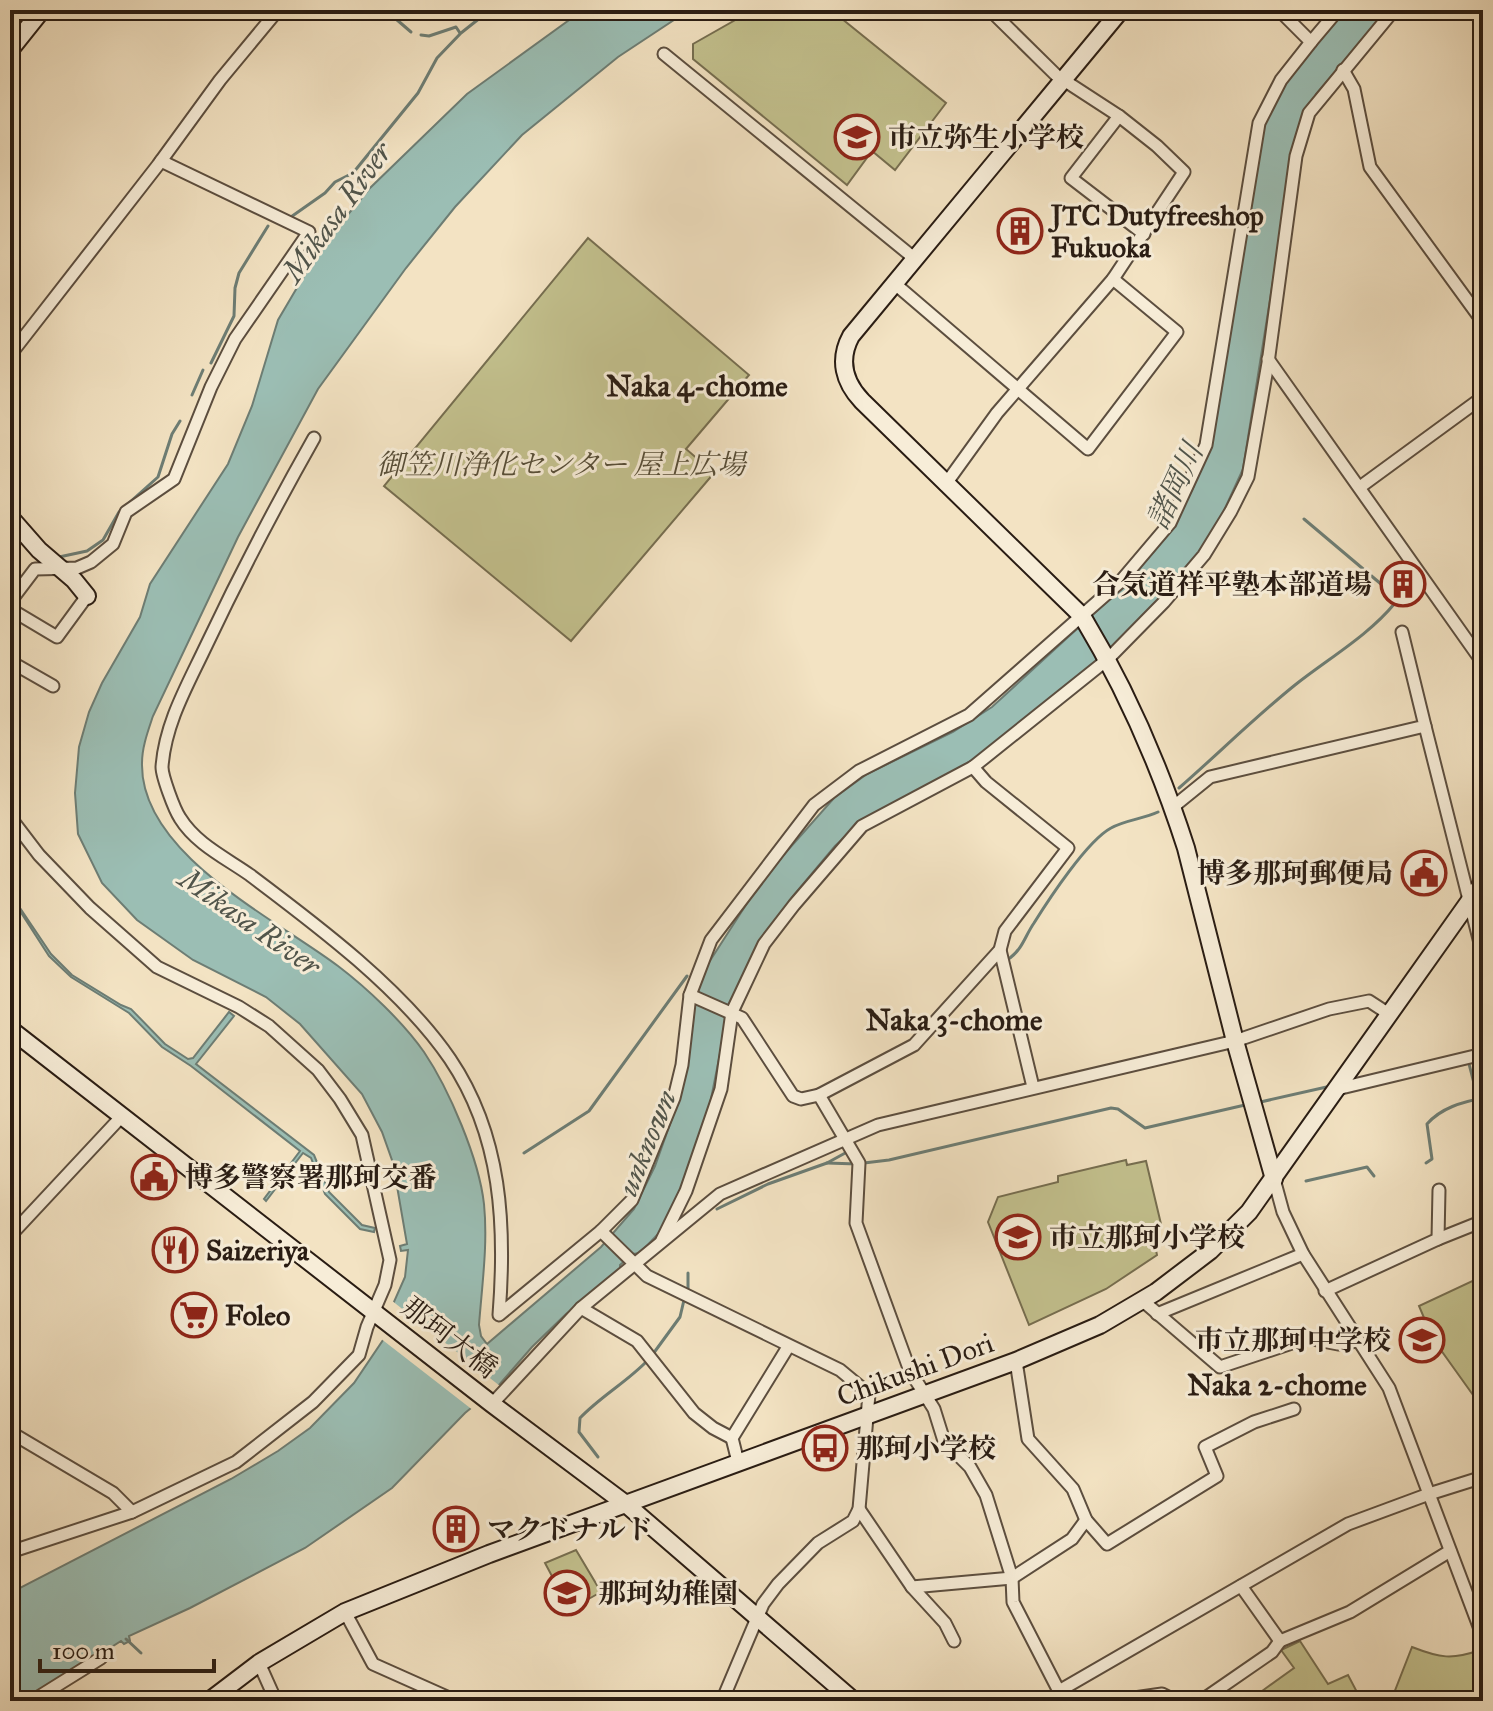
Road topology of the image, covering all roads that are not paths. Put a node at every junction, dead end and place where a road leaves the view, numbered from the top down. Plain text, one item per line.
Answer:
1 (42, 10) edge
2 (278, 10) edge
3 (990, 10) edge
4 (1121, 10) edge
5 (1279, 10) edge
6 (1338, 10) edge
7 (1394, 10) edge
8 (1311, 42) junction
9 (10, 50) edge
10 (664, 54) dead end
11 (1343, 70) junction
12 (1063, 81) junction
13 (1119, 116) junction
14 (161, 161) junction
15 (1144, 234) junction
16 (914, 258) junction
17 (1113, 279) junction
18 (894, 283) junction
19 (1483, 322) edge
20 (10, 355) edge
21 (1268, 359) junction
22 (1017, 390) junction
23 (1483, 397) edge
24 (314, 438) dead end
25 (945, 485) junction
26 (1360, 487) junction
27 (10, 517) edge
28 (58, 567) junction
29 (87, 596) joint
30 (10, 602) edge
31 (10, 609) edge
32 (1082, 616) junction
33 (1402, 632) dead end
34 (10, 646) edge
35 (1108, 659) junction
36 (11, 662) edge
37 (1483, 663) edge
38 (10, 678) edge
39 (53, 686) dead end
40 (1425, 726) junction
41 (973, 767) junction
42 (1173, 807) junction
43 (10, 817) edge
44 (1483, 882) edge
45 (1470, 901) junction
46 (1000, 950) junction
47 (1483, 955) edge
48 (690, 995) junction
49 (732, 1012) junction
50 (1389, 1014) junction
51 (10, 1029) edge
52 (1235, 1041) junction
53 (1483, 1054) edge
54 (1033, 1087) junction
55 (1337, 1089) junction
56 (819, 1095) junction
57 (122, 1116) junction
58 (844, 1138) junction
59 (1274, 1179) junction
60 (1439, 1190) dead end
61 (1483, 1221) edge
62 (603, 1234) junction
63 (10, 1236) edge
64 (1438, 1239) junction
65 (662, 1240) junction
66 (1303, 1254) junction
67 (633, 1264) junction
68 (1325, 1291) junction
69 (1143, 1301) junction
70 (581, 1308) junction
71 (375, 1312) junction
72 (1157, 1314) junction
73 (1357, 1341) junction
74 (788, 1347) junction
75 (1016, 1361) junction
76 (924, 1394) junction
77 (492, 1404) junction
78 (1294, 1409) dead end
79 (867, 1414) junction
80 (10, 1432) edge
81 (732, 1438) junction
82 (738, 1462) junction
83 (1483, 1477) edge
84 (1429, 1494) junction
85 (627, 1505) junction
86 (859, 1509) junction
87 (132, 1512) junction
88 (1086, 1520) junction
89 (1450, 1551) junction
90 (10, 1552) edge
91 (1012, 1578) junction
92 (1241, 1586) junction
93 (912, 1587) junction
94 (1478, 1608) edge
95 (345, 1612) junction
96 (758, 1617) junction
97 (1483, 1637) edge
98 (954, 1641) dead end
99 (1280, 1641) junction
100 (101, 1658) dead end
101 (259, 1663) junction
102 (1062, 1696) edge
103 (32, 1701) edge
104 (209, 1701) edge
105 (276, 1701) edge
106 (456, 1701) edge
107 (722, 1701) edge
108 (854, 1701) edge
109 (1050, 1701) edge
110 (1113, 1701) edge
111 (1176, 1701) edge
112 (1201, 1701) edge

1 - 9 street
2 - 14 street
3 - 12 street
4 - 12 street
5 - 8 street
6 - 8 street
7 - 11 street
8 - 32 street
10 - 16 street
11 - 19 street
11 - 21 street
12 - 13 street
12 - 16 street
13 - 15 street
13 - 15 street
14 - 20 street
14 - 28 street
15 - 17 street
16 - 18 street
17 - 22 street
17 - 22 street
18 - 22 street
18 - 25 street
21 - 26 street
21 - 35 street
22 - 25 street
23 - 26 street
24 - 62 street
25 - 32 street
26 - 37 street
27 - 28 street
28 - 29 street
28 - 30 street
29 - 31 street
32 - 35 street
32 - 48 street
33 - 40 street
34 - 36 street
35 - 41 street
35 - 42 street
36 - 38 street
36 - 39 street
40 - 42 street
40 - 45 street
41 - 46 street
41 - 49 street
42 - 52 street
43 - 71 street
44 - 45 street, Chikushi Dori
45 - 47 street
45 - 50 street, Chikushi Dori
46 - 54 street
46 - 56 street
48 - 49 street
48 - 62 street
49 - 56 street
49 - 65 street
50 - 52 street
50 - 55 street, Chikushi Dori
51 - 57 street, 那珂大橋
52 - 54 street
52 - 59 street
53 - 55 street
54 - 58 street
55 - 59 street, Chikushi Dori
56 - 58 street
57 - 63 street
57 - 71 street, 那珂大橋
58 - 65 street
58 - 76 street
59 - 66 street
59 - 69 street, Chikushi Dori
60 - 64 street
61 - 64 street
62 - 67 street
64 - 68 street
65 - 67 street
66 - 68 street
66 - 72 street
67 - 70 street
67 - 74 street
68 - 73 street
69 - 72 street
69 - 75 street, Chikushi Dori
70 - 77 street
70 - 81 street
71 - 77 street, 那珂大橋
71 - 87 street
72 - 73 street
73 - 84 street
74 - 79 street
74 - 81 street
75 - 76 street, Chikushi Dori
75 - 88 street
76 - 79 street, Chikushi Dori
76 - 91 street
77 - 85 street, 那珂大橋
78 - 88 street
79 - 82 street, Chikushi Dori
79 - 86 street
80 - 87 street
81 - 82 street
82 - 85 street, Chikushi Dori
83 - 84 street
84 - 89 street
84 - 92 street
85 - 95 street, Chikushi Dori
85 - 96 street, 那珂大橋
86 - 93 street
86 - 96 street
87 - 90 street
88 - 91 street
89 - 94 street
89 - 99 street
91 - 93 street
91 - 102 street
92 - 99 street
92 - 102 street
93 - 98 street
94 - 97 street
95 - 101 street, Chikushi Dori
95 - 106 street
96 - 107 street
96 - 108 street, 那珂大橋
99 - 112 street
100 - 103 street
101 - 104 street, Chikushi Dori
101 - 105 street
102 - 109 street
110 - 111 street

